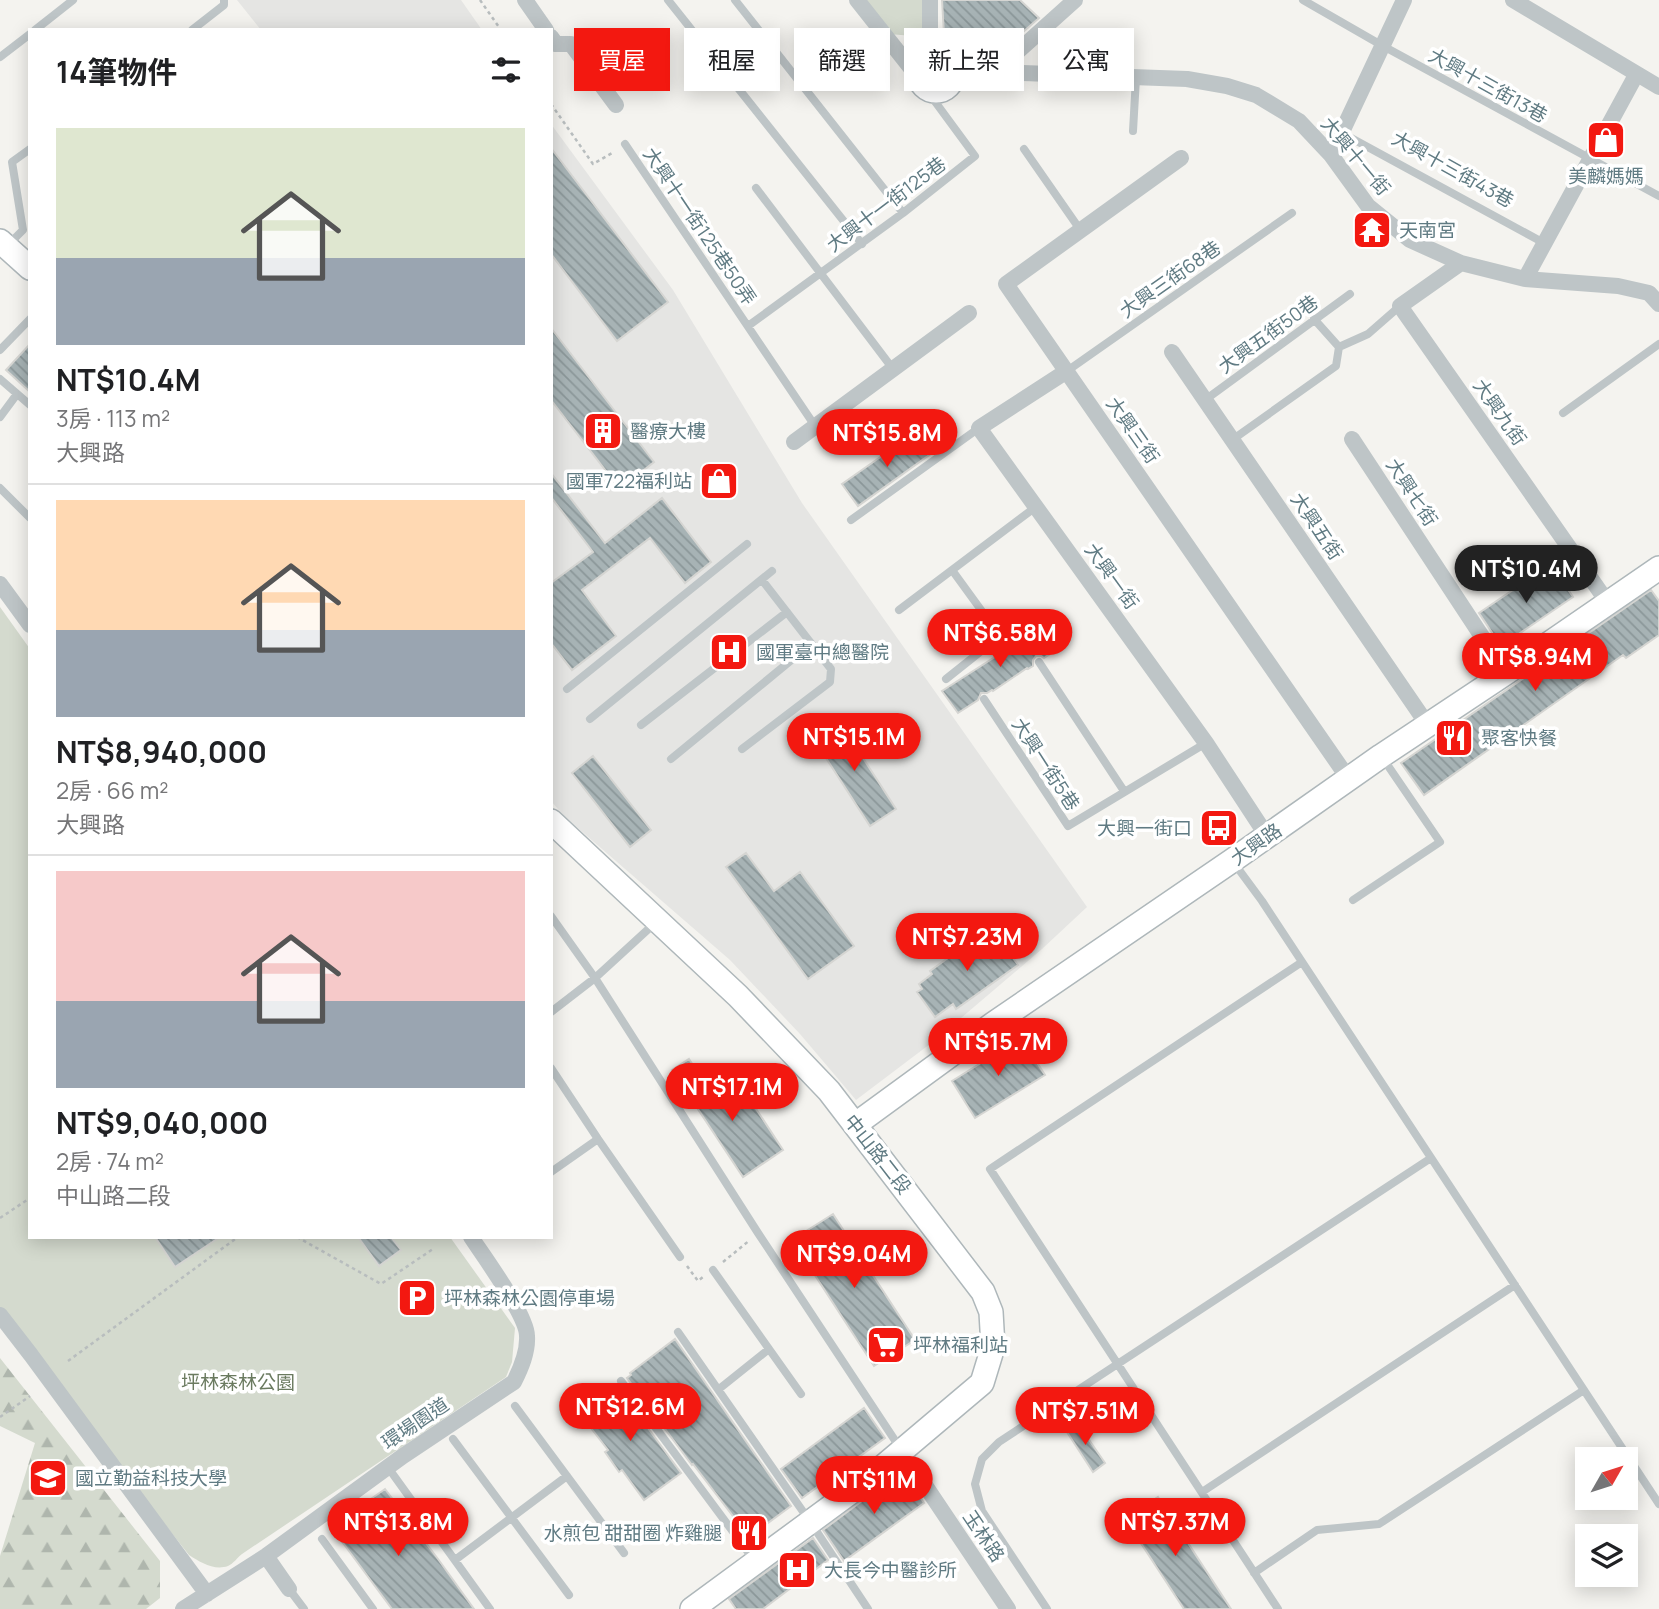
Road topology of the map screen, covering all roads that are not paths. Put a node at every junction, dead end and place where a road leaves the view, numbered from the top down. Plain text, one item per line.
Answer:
1 (73, 0) edge
2 (224, 0) edge
3 (525, 0) edge
4 (668, 0) edge
5 (735, 0) edge
6 (857, 0) edge
7 (930, 0) edge
8 (1075, 0) edge
9 (1303, 0) edge
10 (1404, 0) edge
11 (1513, 0) edge
12 (38, 28) edge
13 (194, 28) edge
14 (545, 28) edge
15 (928, 28) edge
16 (28, 36) edge
17 (553, 40) edge
18 (1024, 46) edge
19 (1383, 46) junction
20 (904, 52) edge
21 (0, 57) edge
22 (1024, 73) edge
23 (1636, 75) junction
24 (1136, 78) junction
25 (1659, 87) edge
26 (935, 91) edge
27 (616, 105) dead end
28 (1133, 131) dead end
29 (1342, 133) junction
30 (625, 144) road end
31 (1024, 149) dead end
32 (28, 150) edge
33 (1331, 155) junction
34 (1181, 158) dead end
35 (1591, 159) junction
36 (755, 188) dead end
37 (1659, 196) edge
38 (903, 213) junction
39 (1292, 213) dead end
40 (1081, 231) junction
41 (3, 243) edge
42 (1544, 243) junction
43 (862, 244) junction
44 (1461, 263) junction
45 (28, 266) edge
46 (820, 273) junction
47 (1525, 279) junction
48 (1350, 294) dead end
49 (1659, 304) edge
50 (1400, 306) junction
51 (969, 313) dead end
52 (1314, 319) junction
53 (28, 321) edge
54 (748, 326) junction
55 (1659, 344) edge
56 (1339, 347) junction
57 (0, 350) edge
58 (1172, 352) dead end
59 (893, 369) junction
60 (1067, 371) junction
61 (0, 379) edge
62 (17, 394) junction
63 (1205, 400) junction
64 (28, 403) edge
65 (1563, 413) dead end
66 (0, 417) edge
67 (815, 426) junction
68 (979, 428) junction
69 (1352, 439) dead end
70 (1232, 440) junction
71 (794, 442) dead end
72 (0, 488) edge
73 (1037, 506) junction
74 (28, 516) edge
75 (851, 520) dead end
76 (747, 544) dead end
77 (1659, 568) edge
78 (952, 570) junction
79 (772, 572) dead end
80 (762, 580) junction
81 (0, 584) edge
82 (1608, 603) junction
83 (899, 610) dead end
84 (787, 612) junction
85 (28, 622) edge
86 (811, 644) junction
87 (1039, 662) dead end
88 (1506, 673) junction
89 (946, 679) dead end
90 (567, 690) dead end
91 (984, 699) dead end
92 (590, 719) dead end
93 (1427, 724) junction
94 (641, 725) dead end
95 (1206, 743) junction
96 (742, 749) dead end
97 (1381, 756) junction
98 (671, 759) dead end
99 (1348, 778) junction
100 (1124, 791) junction
101 (553, 823) edge
102 (1267, 836) junction
103 (1233, 860) junction
104 (1353, 900) dead end
105 (553, 919) edge
106 (657, 922) junction
107 (1302, 962) junction
108 (595, 978) junction
109 (553, 1010) edge
110 (553, 1072) edge
111 (856, 1125) junction
112 (598, 1139) junction
113 (1431, 1158) junction
114 (553, 1171) edge
115 (472, 1239) edge
116 (680, 1257) dead end
117 (713, 1270) dead end
118 (1515, 1285) junction
119 (0, 1315) edge
120 (678, 1332) dead end
121 (769, 1349) junction
122 (1118, 1364) junction
123 (621, 1381) dead end
124 (719, 1389) junction
125 (1584, 1390) junction
126 (801, 1394) dead end
127 (515, 1406) dead end
128 (453, 1439) dead end
129 (902, 1451) junction
130 (392, 1473) dead end
131 (567, 1476) junction
132 (1202, 1492) junction
133 (1659, 1504) edge
134 (512, 1518) junction
135 (811, 1522) junction
136 (322, 1539) dead end
137 (624, 1553) dead end
138 (266, 1556) junction
139 (455, 1560) junction
140 (755, 1562) junction
141 (1254, 1573) junction
142 (289, 1589) joint
143 (207, 1594) junction
144 (569, 1595) dead end
145 (184, 1609) edge
146 (304, 1609) edge
147 (373, 1609) edge
148 (490, 1609) edge
149 (692, 1609) edge
150 (868, 1609) edge
151 (1008, 1609) edge
152 (1047, 1609) edge
153 (1278, 1609) edge

1 - 12 lane
2 - 13 lane
3 - 14 street
4 - 43 lane
5 - 38 lane
6 - 20 street
7 - 15 street
8 - 18 street
9 - 19 lane, 大興十三街13巷
10 - 19 street
11 - 23 street
16 - 21 lane
17 - 27 street
19 - 29 street
19 - 35 lane, 大興十三街13巷
22 - 24 street, 大興十一街
23 - 25 street
23 - 35 street
24 - 28 lane
24 - 33 street, 大興十一街
26 - 38 lane, 大興十一街125巷
29 - 33 street
29 - 42 lane, 大興十三街43巷
30 - 54 lane, 大興十一街125巷50弄
31 - 40 lane
32 - 41 lane
33 - 44 street, 大興十一街
34 - 40 street, 大興三街
35 - 37 lane, 大興十三街13巷
35 - 42 street
36 - 46 lane
38 - 43 lane, 大興十一街125巷
39 - 60 lane, 大興三街68巷
40 - 60 street, 大興三街
41 - 45 main road
42 - 47 street
43 - 46 lane, 大興十一街125巷
44 - 47 street, 大興十一街
44 - 50 street
46 - 54 lane, 大興十一街125巷
46 - 59 lane
47 - 49 street, 大興十一街
48 - 52 lane, 大興五街50巷
50 - 56 lane
50 - 82 street, 大興九街
51 - 59 street
52 - 56 lane
52 - 63 lane, 大興五街50巷
53 - 57 lane
54 - 67 lane, 大興十一街125巷50弄
55 - 65 lane
56 - 70 lane
58 - 63 street, 大興五街
59 - 67 street
60 - 68 street
60 - 99 street, 大興三街
61 - 62 lane
62 - 64 lane
62 - 66 lane
63 - 70 street, 大興五街
67 - 71 street
68 - 73 street, 大興一街
68 - 75 lane
69 - 88 street, 大興七街
70 - 93 street, 大興五街
72 - 74 lane
73 - 78 lane
73 - 95 street, 大興一街
76 - 90 lane
77 - 82 main road, 大興路
78 - 83 lane
78 - 89 lane
79 - 80 lane
80 - 84 lane
80 - 92 lane
81 - 85 street
82 - 88 main road, 大興路
84 - 86 lane
84 - 94 lane
86 - 96 lane
86 - 98 lane
87 - 100 lane
88 - 93 main road, 大興路
91 - 100 lane, 大興一街5巷
93 - 97 main road, 大興路
95 - 100 lane, 大興一街5巷
95 - 102 street, 大興一街
97 - 99 main road, 大興路
97 - 104 lane
99 - 102 main road, 大興路
101 - 106 main road, 中山路二段
102 - 103 main road, 大興路
103 - 107 lane
103 - 111 main road, 大興路
105 - 108 lane
106 - 108 lane
106 - 111 main road, 中山路二段
107 - 113 lane
107 - 122 lane
108 - 109 lane
108 - 129 lane
110 - 112 lane
111 - 129 main road, 中山路二段
112 - 114 lane
112 - 116 lane
113 - 118 lane
113 - 122 lane
115 - 138 street, 環場園道
117 - 121 lane
118 - 125 lane
118 - 132 lane
119 - 143 street
120 - 124 lane
121 - 124 lane
121 - 126 lane
122 - 132 lane
122 - 152 lane
123 - 140 lane
124 - 135 lane
125 - 133 lane
125 - 141 lane
127 - 131 lane
128 - 134 lane
129 - 135 main road, 中山路二段
129 - 151 street, 玉林路
130 - 139 lane
131 - 134 lane
131 - 137 lane
132 - 141 lane
134 - 139 lane
134 - 144 lane
135 - 140 main road, 中山路二段
135 - 150 lane
136 - 147 lane
138 - 142 street
138 - 143 street, 環場園道
139 - 148 lane
140 - 149 main road, 中山路二段
141 - 153 lane
142 - 146 lane
143 - 145 street, 環場園道

